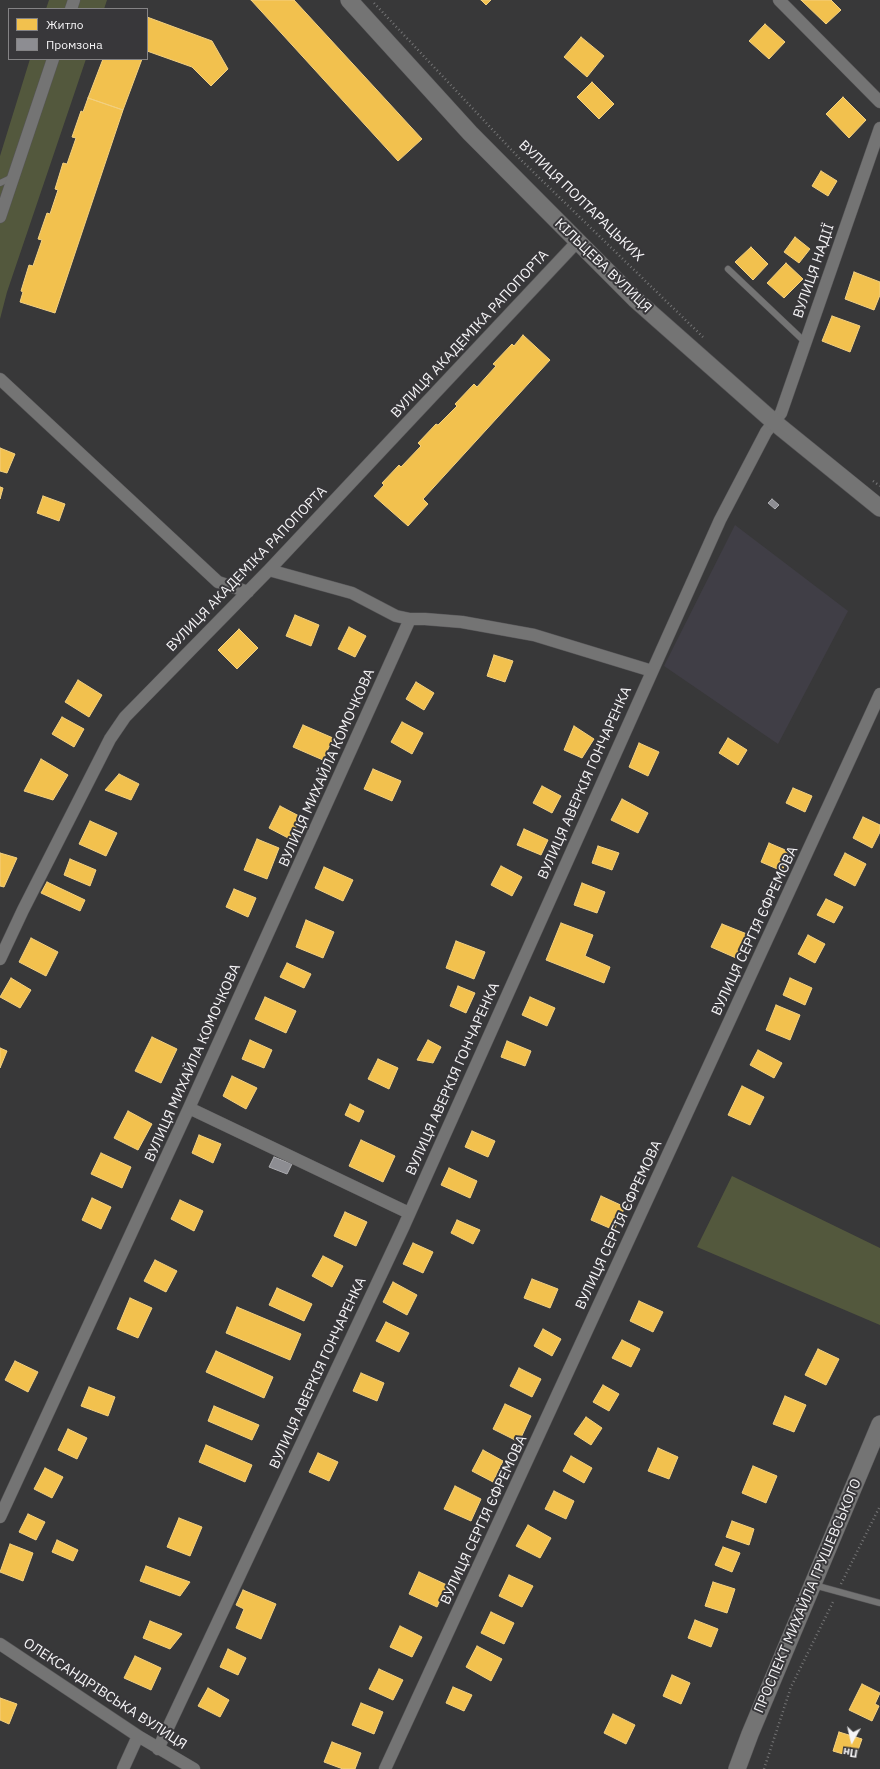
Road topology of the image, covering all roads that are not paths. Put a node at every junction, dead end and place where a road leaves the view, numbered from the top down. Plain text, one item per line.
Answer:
1 (349, 0) edge
2 (779, 0) edge
3 (53, 60) edge
4 (880, 102) edge
5 (880, 128) edge
6 (13, 177) junction
7 (0, 183) edge
8 (0, 217) edge
9 (577, 242) junction
10 (728, 269) dead end
11 (805, 342) junction
12 (0, 379) edge
13 (774, 422) junction
14 (880, 508) edge
15 (269, 570) junction
16 (248, 592) junction
17 (410, 620) junction
18 (652, 671) junction
19 (880, 694) edge
20 (0, 959) edge
21 (189, 1108) junction
22 (410, 1213) junction
23 (880, 1424) edge
24 (0, 1517) edge
25 (813, 1585) junction
26 (880, 1603) edge
27 (0, 1644) edge
28 (138, 1736) junction
29 (158, 1748) junction
30 (123, 1769) edge
31 (194, 1769) edge
32 (385, 1769) edge
33 (737, 1769) edge

1 - 9 main road, КІЛЬЦЕВА ВУЛИЦЯ
2 - 4 street
3 - 6 street
5 - 11 street, ВУЛИЦЯ НАДІЇ
6 - 7 lane
6 - 8 street
9 - 13 main road, КІЛЬЦЕВА ВУЛИЦЯ
9 - 15 street, ВУЛИЦЯ АКАДЕМІКА РАПОПОРТА
10 - 11 lane
11 - 13 street, ВУЛИЦЯ НАДІЇ
12 - 16 street
13 - 14 main road, КІЛЬЦЕВА ВУЛИЦЯ
13 - 18 street, ВУЛИЦЯ АВЕРКІЯ ГОНЧАРЕНКА
15 - 16 street, ВУЛИЦЯ АКАДЕМІКА РАПОПОРТА
15 - 17 street
16 - 20 street, ВУЛИЦЯ АКАДЕМІКА РАПОПОРТА
17 - 18 street
17 - 21 street, ВУЛИЦЯ МИХАЙЛА КОМОЧКОВА
18 - 22 street, ВУЛИЦЯ АВЕРКІЯ ГОНЧАРЕНКА
19 - 32 street, ВУЛИЦЯ СЕРГІЯ ЄФРЕМОВА
21 - 22 street
21 - 24 street, ВУЛИЦЯ МИХАЙЛА КОМОЧКОВА
22 - 29 street, ВУЛИЦЯ АВЕРКІЯ ГОНЧАРЕНКА
23 - 25 main road, ПРОСПЕКТ МИХАЙЛА ГРУШЕВСЬКОГО
25 - 26 lane
25 - 33 main road, ПРОСПЕКТ МИХАЙЛА ГРУШЕВСЬКОГО
27 - 28 street, ОЛЕКСАНДРІВСЬКА ВУЛИЦЯ
28 - 29 street, ОЛЕКСАНДРІВСЬКА ВУЛИЦЯ
28 - 30 street
29 - 31 street, ОЛЕКСАНДРІВСЬКА ВУЛИЦЯ

